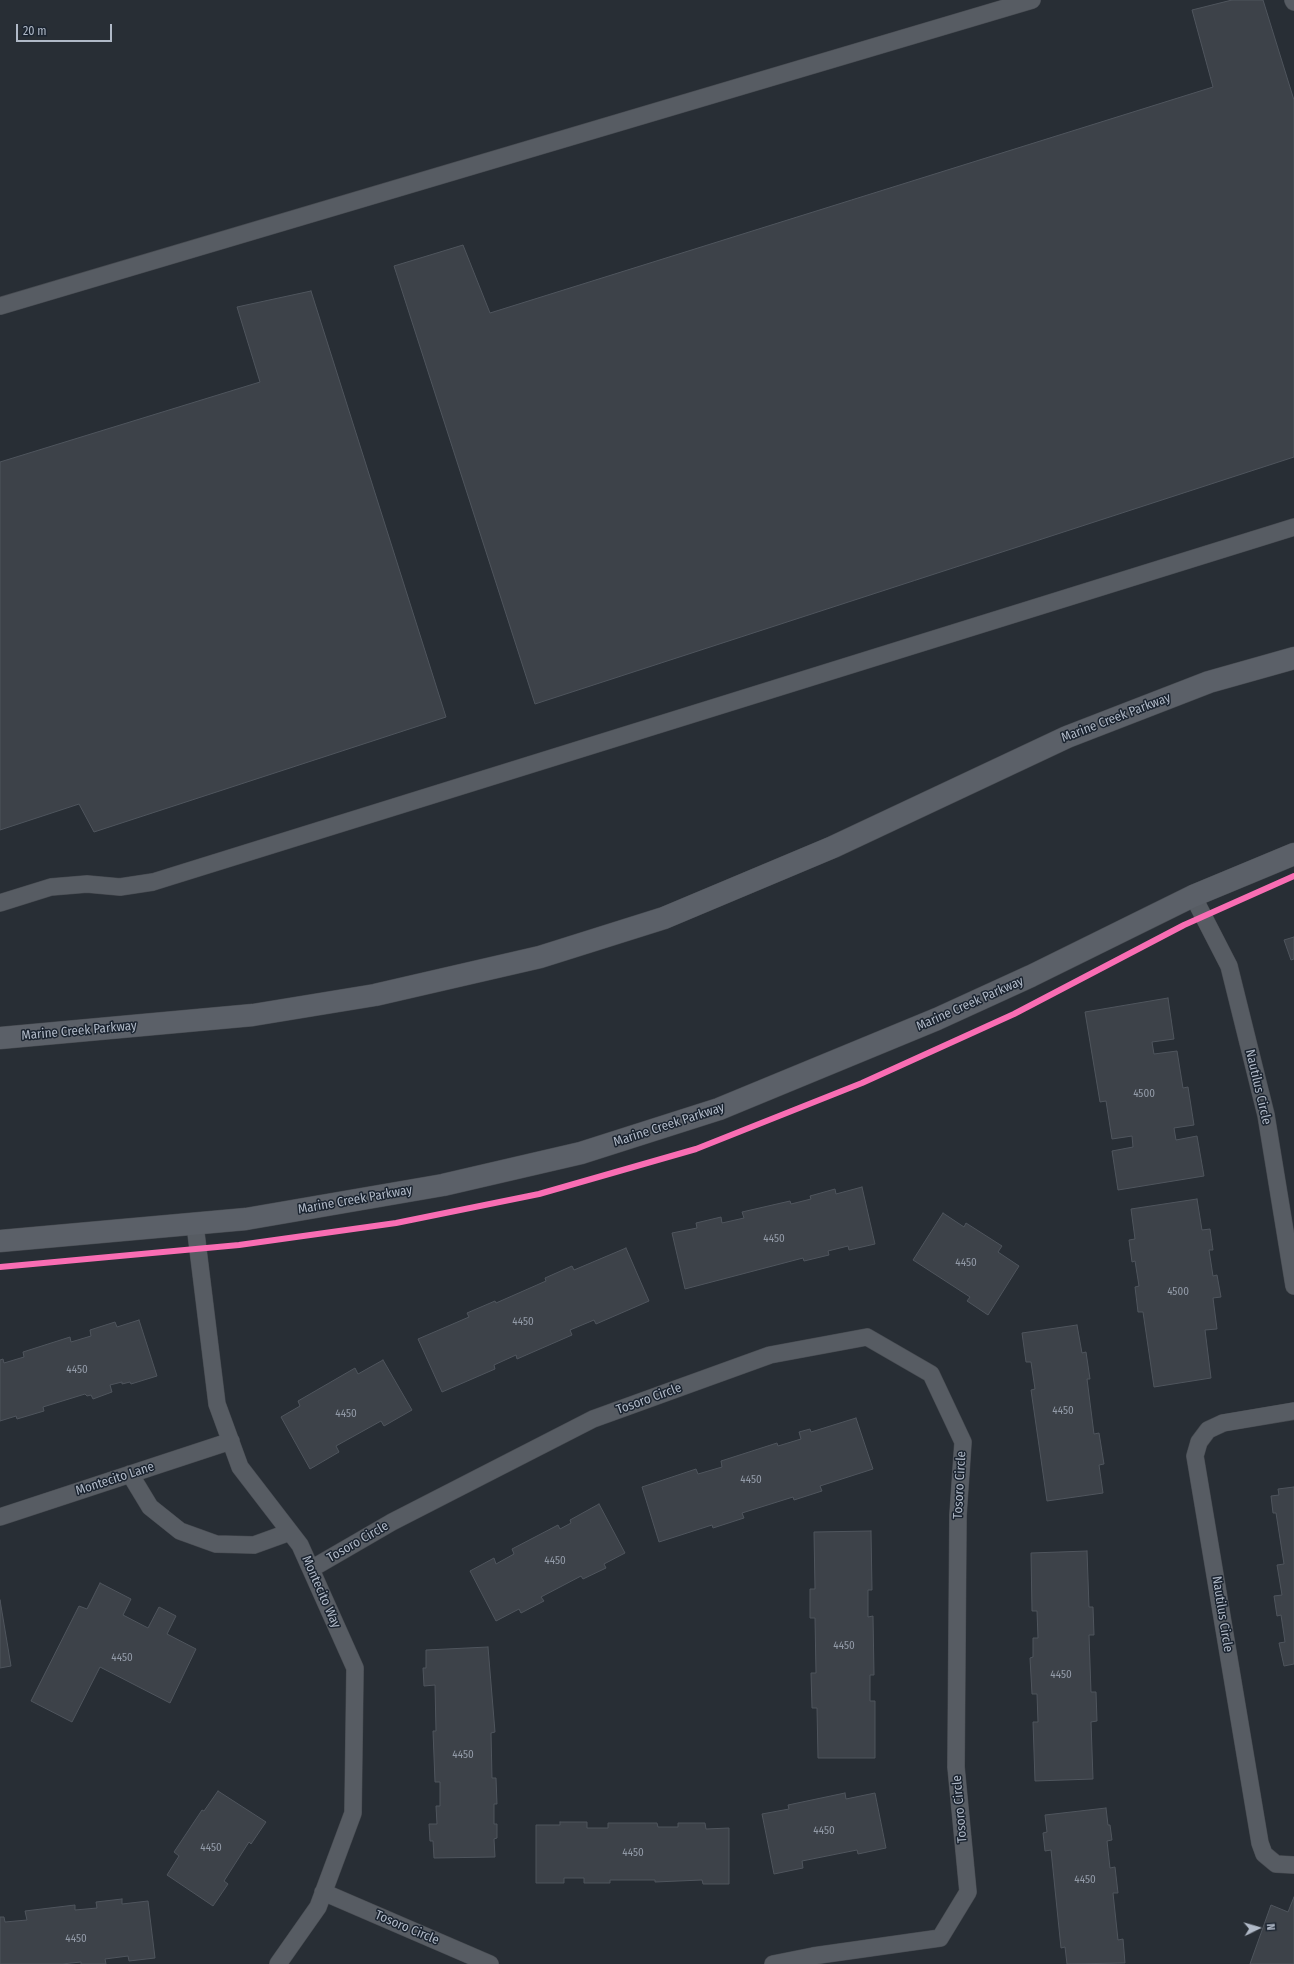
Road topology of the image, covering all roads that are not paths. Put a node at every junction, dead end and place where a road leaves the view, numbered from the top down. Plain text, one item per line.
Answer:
1 (1032, 0) edge
2 (0, 306) edge
3 (1294, 527) edge
4 (1294, 658) edge
5 (1294, 854) edge
6 (1193, 896) junction
7 (0, 903) edge
8 (0, 1038) edge
9 (194, 1225) junction
10 (0, 1241) edge
11 (1294, 1286) edge
12 (1294, 1411) edge
13 (231, 1441) junction
14 (130, 1474) junction
15 (0, 1517) edge
16 (290, 1532) junction
17 (311, 1569) junction
18 (1294, 1865) edge
19 (323, 1892) junction
20 (278, 1964) edge
21 (490, 1964) edge
22 (773, 1964) edge

1 - 2 lane
3 - 7 lane
4 - 8 main road, Marine Creek Parkway
5 - 6 main road, Marine Creek Parkway
6 - 9 main road, Marine Creek Parkway
6 - 11 lane, Nautilus Circle
9 - 10 main road, Marine Creek Parkway
9 - 13 lane, Montecito Way
12 - 18 lane, Nautilus Circle
13 - 14 lane, Montecito Lane
13 - 16 lane, Montecito Way
14 - 15 lane, Montecito Lane
14 - 16 lane
16 - 17 lane, Montecito Way
17 - 19 lane, Montecito Way
17 - 22 lane, Tosoro Circle
19 - 20 lane, Montecito Way
19 - 21 lane, Tosoro Circle

